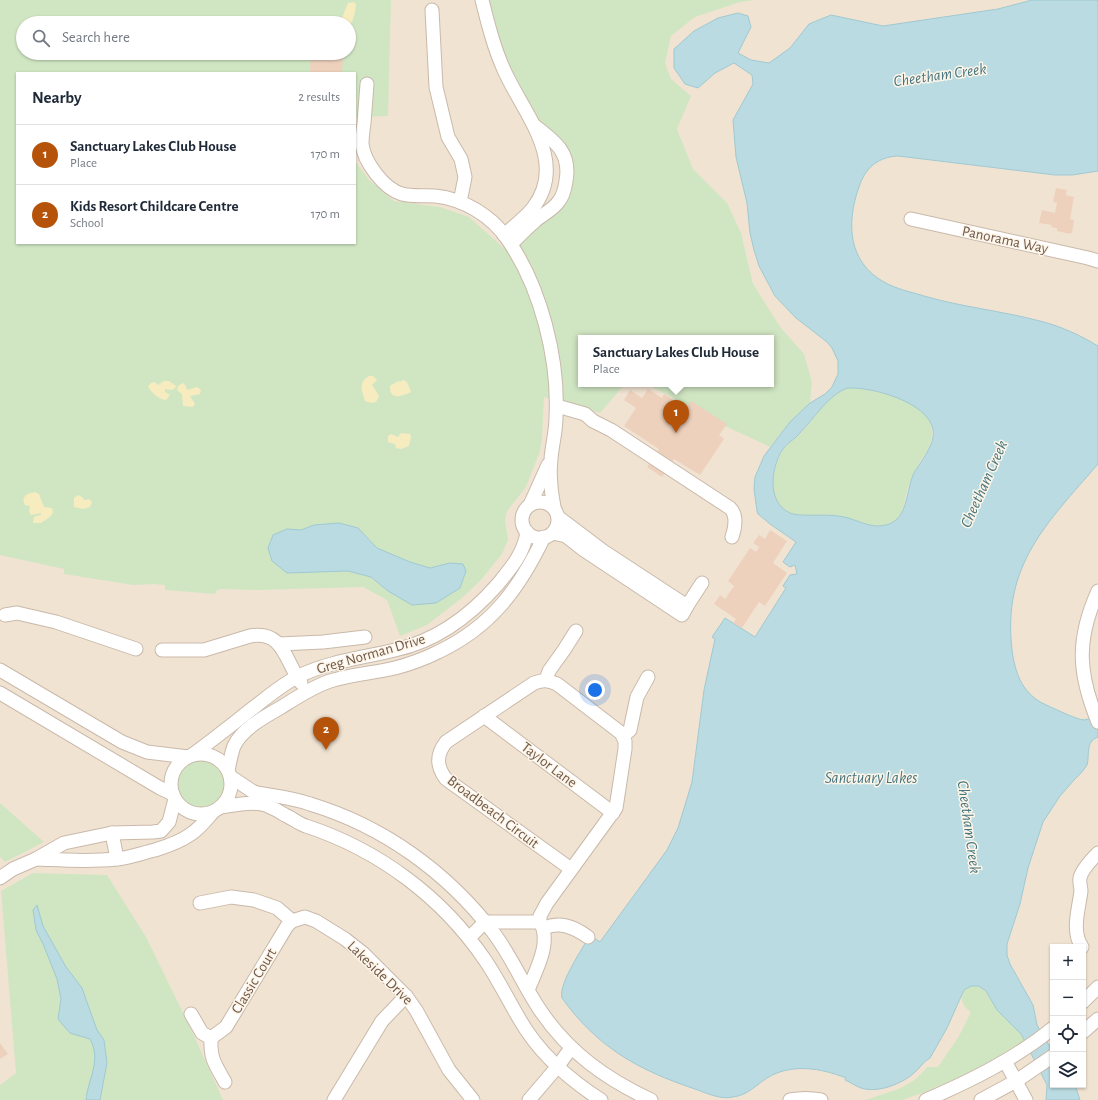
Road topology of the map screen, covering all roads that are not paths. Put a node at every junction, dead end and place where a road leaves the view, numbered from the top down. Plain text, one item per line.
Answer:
1 (482, 0) edge
2 (432, 10) dead end
3 (367, 84) dead end
4 (535, 126) junction
5 (568, 172) junction
6 (547, 174) junction
7 (460, 202) junction
8 (911, 220) dead end
9 (507, 239) junction
10 (1098, 261) edge
11 (556, 412) junction
12 (551, 459) junction
13 (530, 504) junction
14 (556, 512) junction
15 (527, 532) junction
16 (549, 535) junction
17 (732, 537) dead end
18 (702, 583) dead end
19 (1098, 591) edge
20 (687, 606) junction
21 (2, 615) edge
22 (576, 630) dead end
23 (366, 637) dead end
24 (433, 637) junction
25 (279, 644) junction
26 (136, 649) dead end
27 (162, 650) dead end
28 (439, 652) junction
29 (0, 670) edge
30 (648, 676) dead end
31 (297, 677) junction
32 (546, 680) junction
33 (307, 691) junction
34 (0, 693) edge
35 (484, 716) junction
36 (1097, 719) edge
37 (623, 736) junction
38 (190, 756) junction
39 (229, 773) junction
40 (174, 796) junction
41 (217, 809) junction
42 (613, 813) junction
43 (112, 833) junction
44 (1098, 852) edge
45 (36, 859) junction
46 (117, 859) junction
47 (571, 869) junction
48 (0, 878) edge
49 (200, 903) dead end
50 (292, 921) junction
51 (485, 922) junction
52 (542, 925) junction
53 (588, 937) dead end
54 (469, 938) junction
55 (1080, 944) edge
56 (1098, 987) edge
57 (528, 990) junction
58 (406, 996) junction
59 (1086, 999) edge
60 (540, 1010) junction
61 (191, 1014) dead end
62 (1098, 1019) edge
63 (520, 1021) junction
64 (1086, 1029) edge
65 (1049, 1031) edge
66 (212, 1038) junction
67 (571, 1048) junction
68 (1050, 1058) edge
69 (1005, 1061) junction
70 (558, 1066) junction
71 (1016, 1081) junction
72 (225, 1082) dead end
73 (334, 1100) edge
74 (473, 1100) edge
75 (528, 1100) edge
76 (602, 1100) edge
77 (651, 1100) edge
78 (790, 1100) edge
79 (821, 1100) edge
80 (926, 1100) edge
81 (981, 1100) edge
82 (1026, 1100) edge

1 - 4 street
2 - 7 street
3 - 7 street, Greg Norman Drive
4 - 5 street
4 - 6 street
5 - 6 street
5 - 9 street
6 - 9 street
7 - 9 street, Greg Norman Drive
8 - 10 street, Panorama Way
9 - 11 street, Greg Norman Drive
11 - 12 street, Greg Norman Drive
11 - 17 street
12 - 13 street, Greg Norman Drive
12 - 14 street, Greg Norman Drive
13 - 14 street
13 - 15 street, Greg Norman Drive
14 - 16 street, Greg Norman Drive
14 - 20 street
15 - 16 street
15 - 24 street, Greg Norman Drive
16 - 20 street
16 - 28 street, Greg Norman Drive
18 - 20 street
19 - 36 street
21 - 26 street
22 - 32 street
23 - 25 street
24 - 28 street
24 - 31 street, Greg Norman Drive
25 - 27 street
25 - 31 street
28 - 33 street, Greg Norman Drive
29 - 38 street
30 - 37 street
31 - 33 street
31 - 38 street, Greg Norman Drive
32 - 35 street, Broadbeach Circuit
32 - 37 street
33 - 39 street, Greg Norman Drive
34 - 40 street
35 - 42 street, Taylor Lane
35 - 47 street, Broadbeach Circuit
37 - 42 street
38 - 39 street
38 - 40 street
39 - 41 street
39 - 51 street
40 - 41 street
40 - 43 street
41 - 46 street
41 - 54 street
42 - 47 street
43 - 45 street
43 - 46 street
44 - 55 street
45 - 46 street
45 - 48 street
47 - 52 street
49 - 50 street
50 - 58 street, Lakeside Drive
50 - 66 street, Classic Court
51 - 52 street
51 - 54 street
51 - 57 street
52 - 53 street
52 - 57 street
54 - 63 street
56 - 59 street
57 - 60 street
58 - 73 street
58 - 74 street, Lakeside Drive
60 - 63 street
60 - 67 street
61 - 66 street
62 - 64 street
63 - 70 street
65 - 69 street
66 - 72 street
67 - 70 street
67 - 77 street
68 - 71 street
69 - 71 street
69 - 80 street
70 - 75 street
70 - 76 street
71 - 81 street
71 - 82 street
78 - 79 street

